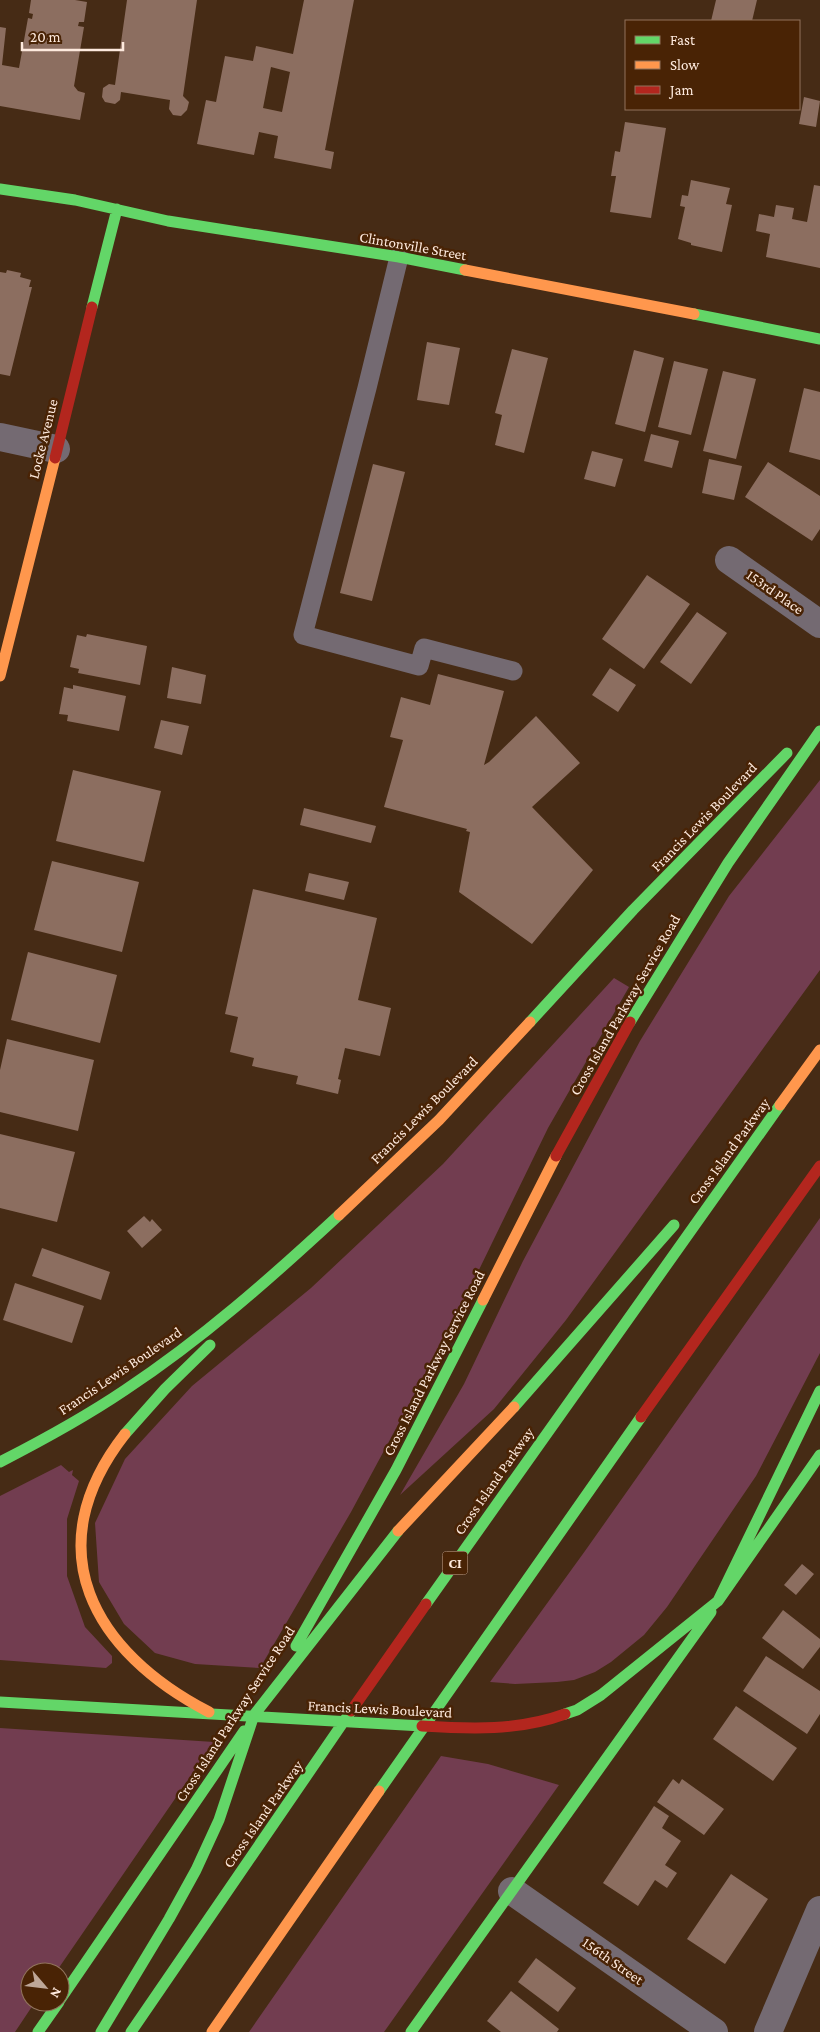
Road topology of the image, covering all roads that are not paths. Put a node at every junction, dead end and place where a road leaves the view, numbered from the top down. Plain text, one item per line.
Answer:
1 (0, 188) edge
2 (117, 209) junction
3 (398, 257) junction
4 (820, 339) edge
5 (0, 437) edge
6 (56, 448) junction
7 (729, 560) dead end
8 (820, 624) edge
9 (513, 671) dead end
10 (0, 676) edge
11 (820, 720) edge
12 (820, 731) edge
13 (820, 1050) edge
14 (785, 1098) junction
15 (820, 1166) edge
16 (708, 1186) dead end
17 (682, 1216) dead end
18 (330, 1224) junction
19 (820, 1391) edge
20 (820, 1455) edge
21 (0, 1462) edge
22 (718, 1601) junction
23 (0, 1702) edge
24 (220, 1715) junction
25 (254, 1715) junction
26 (512, 1891) junction
27 (820, 1910) edge
28 (70, 1985) edge
29 (52, 2012) edge
30 (38, 2032) edge
31 (101, 2032) edge
32 (131, 2032) edge
33 (212, 2032) edge
34 (411, 2032) edge
35 (714, 2032) edge
36 (768, 2032) edge

1 - 2 main road, Clintonville Street
2 - 3 main road, Clintonville Street
2 - 6 main road, Locke Avenue
3 - 4 main road, Clintonville Street
3 - 9 lane
5 - 6 street
6 - 10 main road, Locke Avenue
7 - 8 street, 153rd Place
11 - 18 main road, Francis Lewis Boulevard
12 - 25 main road, Cross Island Parkway Service Road
13 - 14 main road, Cross Island Parkway / CI
14 - 16 main road
14 - 32 main road, Cross Island Parkway / CI
15 - 33 main road
17 - 25 main road
18 - 21 main road, Francis Lewis Boulevard
18 - 24 main road
19 - 22 main road
20 - 22 main road
22 - 24 main road, Francis Lewis Boulevard
22 - 26 main road
23 - 24 main road, Francis Lewis Boulevard
25 - 28 main road, Cross Island Parkway Service Road
25 - 31 main road
26 - 34 main road
26 - 35 street, 156th Street
27 - 36 street
29 - 30 main road, Cross Island Parkway Service Road

